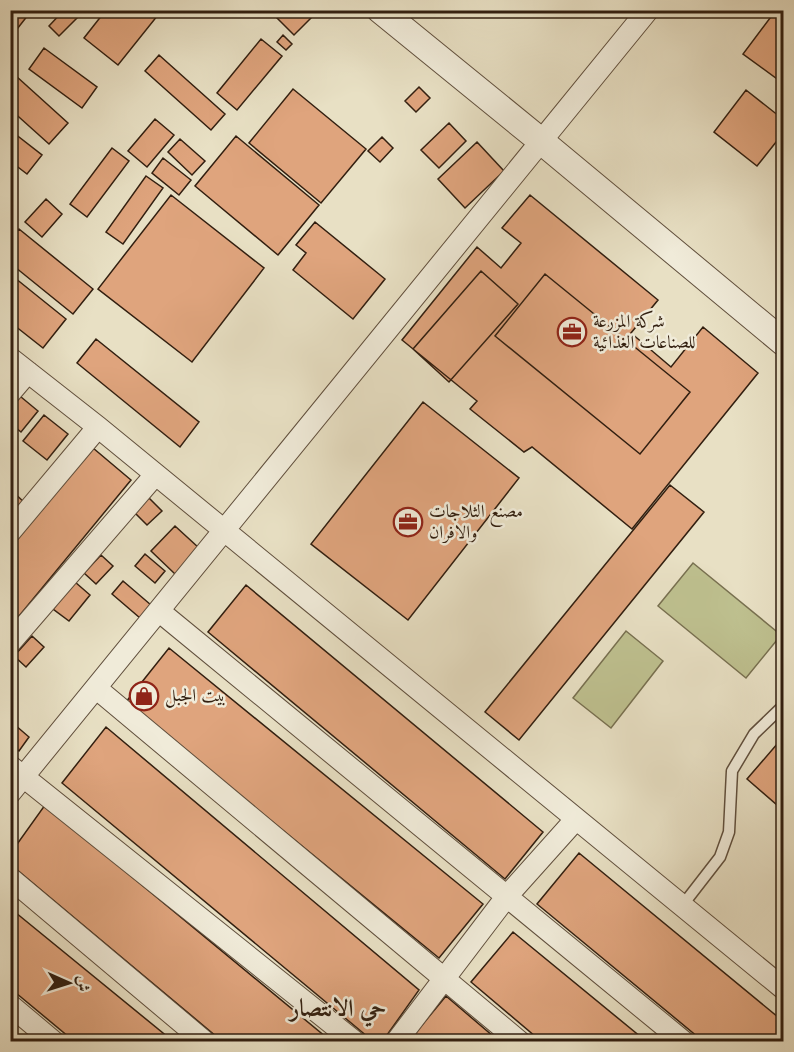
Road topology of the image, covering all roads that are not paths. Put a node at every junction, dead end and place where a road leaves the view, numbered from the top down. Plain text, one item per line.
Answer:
1 (380, 10) edge
2 (648, 10) edge
3 (542, 141) junction
4 (783, 343) edge
5 (10, 358) edge
6 (28, 372) junction
7 (10, 393) edge
8 (98, 427) junction
9 (155, 475) junction
10 (224, 531) junction
11 (10, 532) edge
12 (159, 611) junction
13 (10, 643) edge
14 (96, 688) junction
15 (783, 705) edge
16 (15, 779) edge
17 (576, 819) junction
18 (10, 878) edge
19 (507, 897) junction
20 (682, 906) junction
21 (444, 978) junction
22 (783, 989) edge
23 (10, 1005) edge
24 (54, 1041) edge
25 (206, 1041) edge
26 (355, 1041) edge
27 (396, 1041) edge
28 (520, 1041) edge
29 (684, 1041) edge

1 - 3 street
2 - 3 street
3 - 4 street
3 - 10 street
5 - 6 street
6 - 7 street
6 - 8 street
8 - 9 street
8 - 11 street
9 - 10 street
9 - 13 street
10 - 12 street
10 - 17 street
12 - 14 street
12 - 19 street
14 - 16 street
14 - 21 street
15 - 20 lane
16 - 26 street
17 - 19 street
17 - 20 street
18 - 25 street
19 - 21 street
19 - 29 street
20 - 22 street
21 - 27 street
21 - 28 street
23 - 24 street

